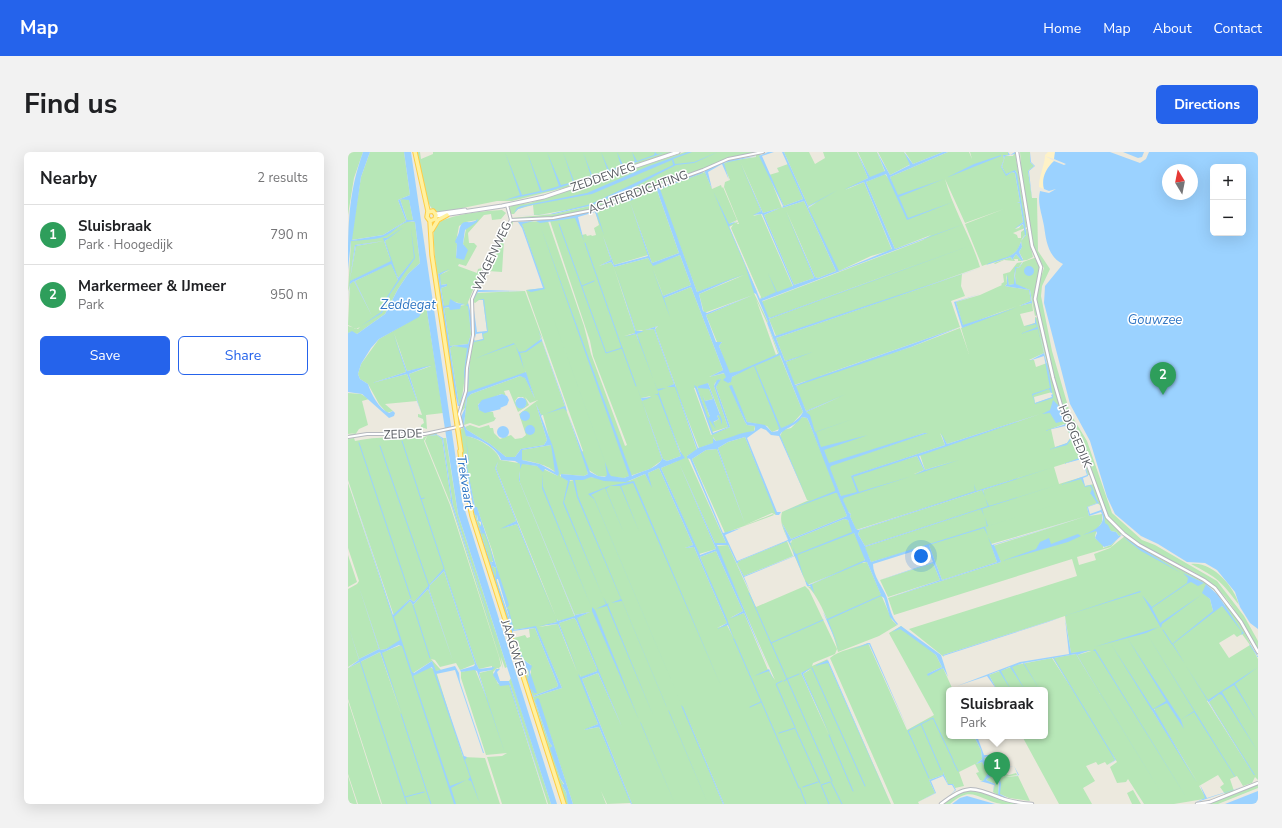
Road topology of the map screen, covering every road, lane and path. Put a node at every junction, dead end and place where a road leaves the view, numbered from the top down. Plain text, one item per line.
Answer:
1 (415, 152) edge
2 (678, 152) edge
3 (763, 152) edge
4 (1017, 152) edge
5 (506, 204) junction
6 (430, 211) junction
7 (436, 215) junction
8 (447, 215) junction
9 (511, 220) junction
10 (431, 221) junction
11 (432, 230) junction
12 (431, 236) junction
13 (462, 426) joint
14 (457, 427) junction
15 (348, 437) edge
16 (1258, 652) edge
17 (1258, 783) edge
18 (564, 804) edge
19 (941, 804) edge
20 (1032, 804) edge
21 (1197, 804) edge

1 - 6 main road
2 - 5 main road, ZEDDEWEG
3 - 9 street, ACHTERDICHTING
4 - 16 street, HOOGEDIJK
5 - 7 main road, ZEDDEWEG
5 - 8 main road, ZEDDEWEG
5 - 9 street, WAGENWEG
6 - 7 main road
6 - 10 main road
7 - 8 main road, ZEDDEWEG
7 - 10 main road
8 - 11 main road
9 - 13 street, WAGENWEG
10 - 11 main road
10 - 12 main road
11 - 12 main road
12 - 14 main road
13 - 14 street, ZEDDE
14 - 15 street, ZEDDE
14 - 18 main road, JAAGWEG
17 - 21 street
19 - 20 street

